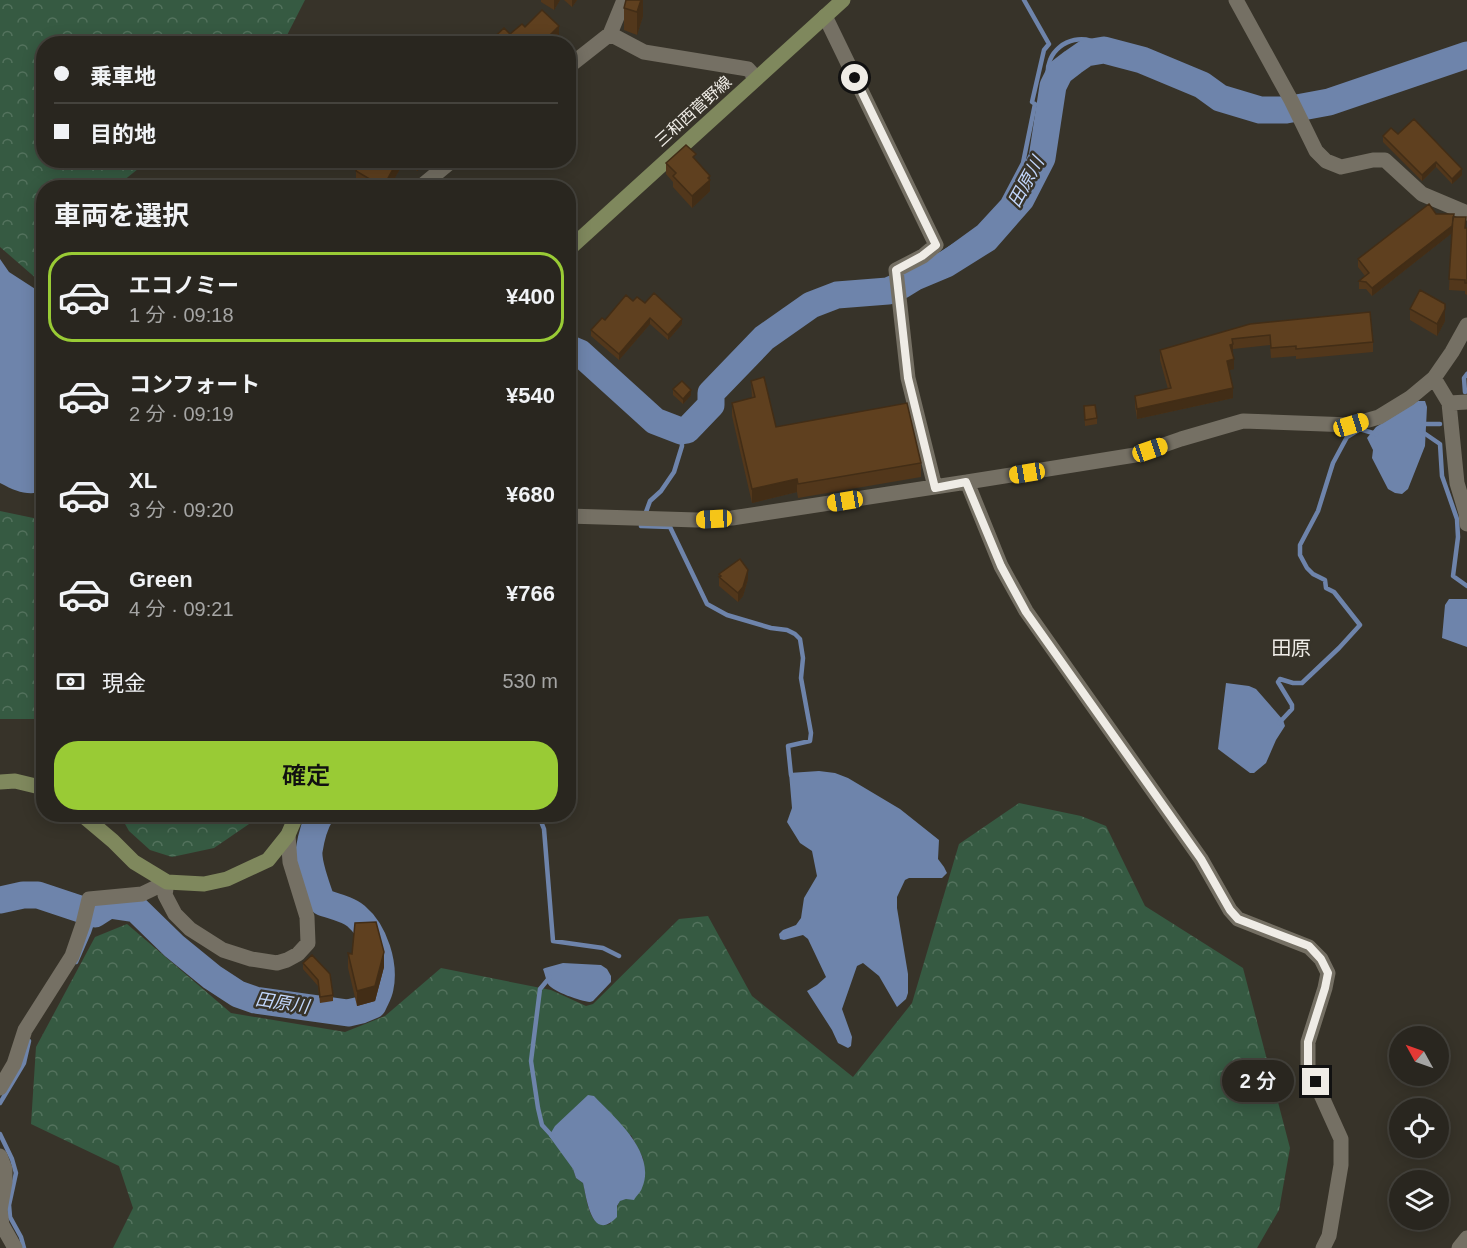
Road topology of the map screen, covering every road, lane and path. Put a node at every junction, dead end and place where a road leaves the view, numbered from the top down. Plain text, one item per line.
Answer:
1 (624, 0) edge
2 (843, 0) edge
3 (1236, 0) edge
4 (825, 16) junction
5 (610, 34) junction
6 (576, 61) edge
7 (756, 78) junction
8 (443, 168) edge
9 (429, 180) edge
10 (1467, 213) edge
11 (576, 243) edge
12 (1467, 325) edge
13 (1434, 378) junction
14 (1467, 402) edge
15 (1449, 403) junction
16 (966, 482) junction
17 (935, 488) junction
18 (576, 516) edge
19 (1467, 524) edge
20 (0, 782) edge
21 (36, 786) edge
22 (90, 822) edge
23 (294, 822) edge
24 (288, 835) junction
25 (167, 882) junction
26 (0, 1088) edge
27 (0, 1156) edge
28 (1467, 1238) edge
29 (15, 1248) edge
30 (1323, 1248) edge
31 (1459, 1248) edge

1 - 5 street
2 - 4 main road, 三和西菅野線
3 - 10 street
4 - 7 main road, 三和西菅野線
4 - 17 street
5 - 6 street
5 - 7 street
7 - 11 main road, 三和西菅野線
8 - 9 street
12 - 13 street
13 - 15 street
13 - 16 street
14 - 15 street
15 - 19 street
16 - 17 street
16 - 30 street
17 - 18 street
20 - 21 main road
22 - 25 main road
23 - 24 main road
24 - 25 main road
24 - 25 street
25 - 26 street
27 - 29 street
28 - 31 street

